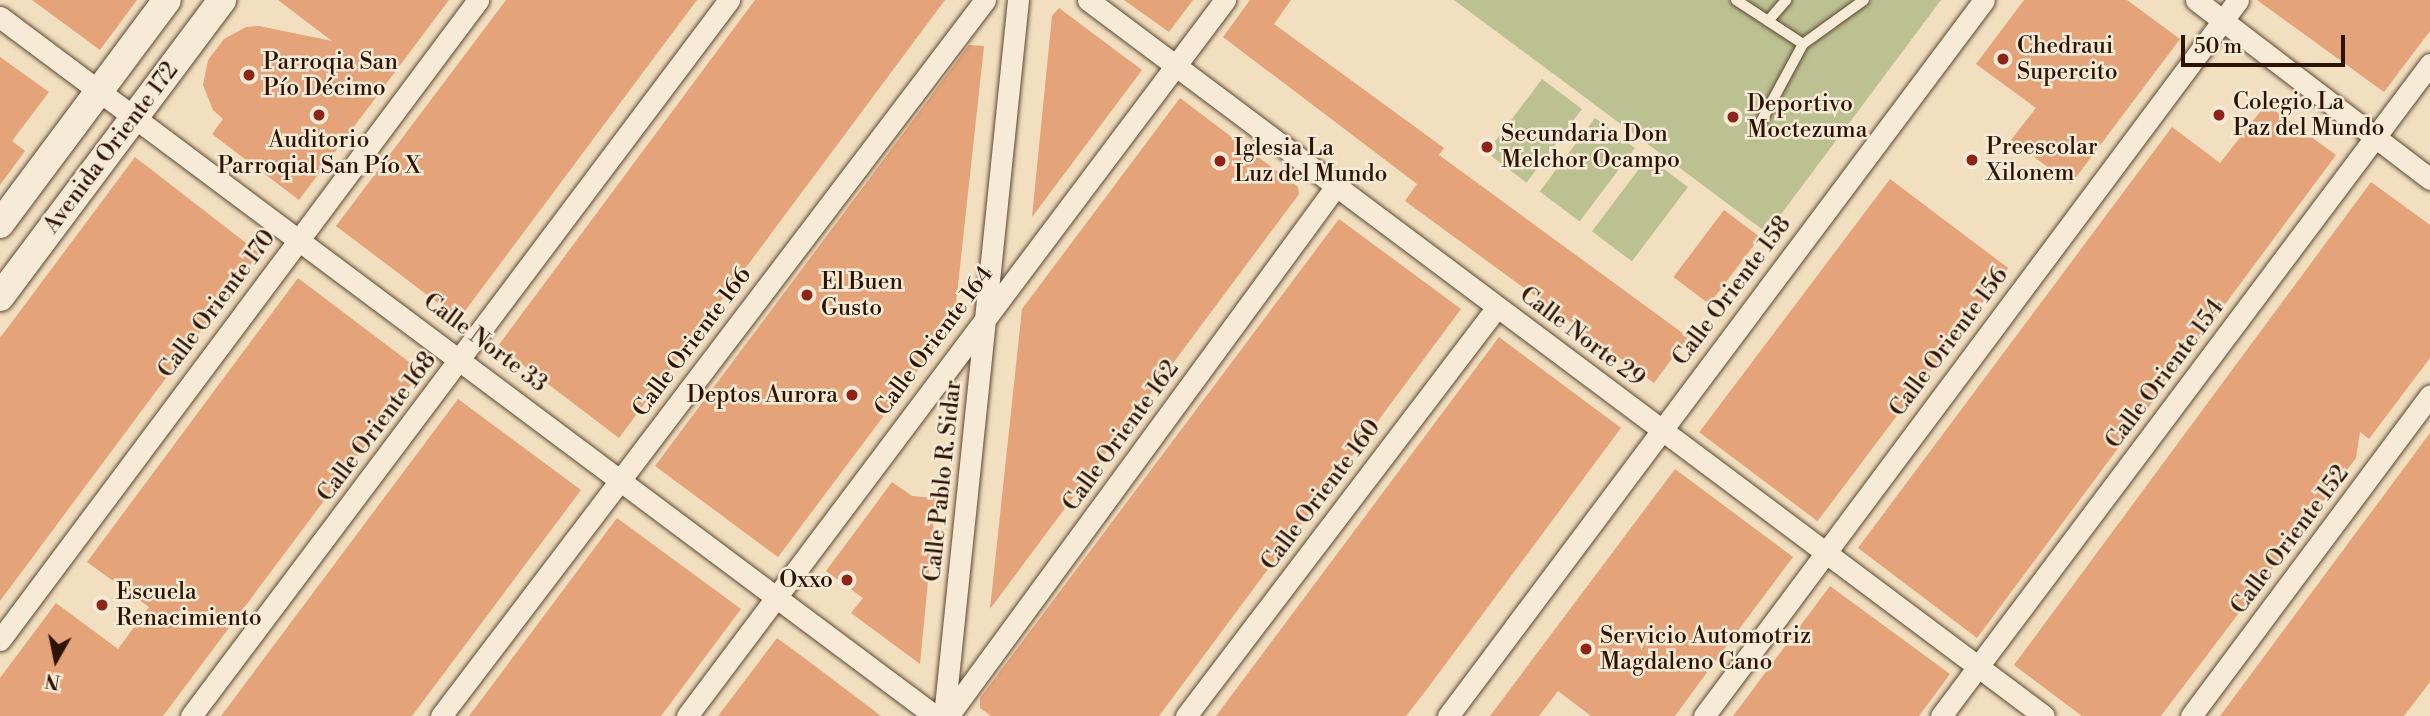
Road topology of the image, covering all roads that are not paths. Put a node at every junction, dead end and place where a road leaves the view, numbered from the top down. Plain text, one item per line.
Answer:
1 (167, 0) edge
2 (222, 0) edge
3 (478, 0) edge
4 (729, 0) edge
5 (985, 0) edge
6 (1018, 0) edge
7 (1088, 0) edge
8 (1225, 0) edge
9 (1736, 0) edge
10 (1786, 0) edge
11 (1863, 0) edge
12 (1984, 0) edge
13 (2196, 0) edge
14 (2238, 0) edge
15 (0, 17) edge
16 (2223, 20) junction
17 (1768, 21) junction
18 (1802, 44) junction
19 (2430, 64) edge
20 (1176, 66) junction
21 (98, 91) junction
22 (134, 118) junction
23 (1756, 131) dead end
24 (2376, 137) junction
25 (2430, 179) edge
26 (1336, 186) junction
27 (0, 224) edge
28 (299, 238) junction
29 (0, 297) edge
30 (1497, 307) junction
31 (987, 313) junction
32 (462, 358) junction
33 (2430, 395) edge
34 (1661, 430) junction
35 (621, 478) junction
36 (1825, 551) junction
37 (776, 597) junction
38 (0, 640) edge
39 (1978, 666) junction
40 (191, 716) edge
41 (441, 716) edge
42 (687, 716) edge
43 (935, 716) edge
44 (946, 716) edge
45 (1186, 716) edge
46 (1448, 716) edge
47 (1704, 716) edge
48 (1941, 716) edge
49 (2044, 716) edge
50 (2191, 716) edge

1 - 21 street, Avenida Oriente 172
2 - 22 street, Avenida Oriente 172
3 - 28 street, Calle Oriente 170
4 - 32 street, Calle Oriente 168
5 - 35 street, Calle Oriente 166
6 - 31 street, Calle Pablo R. Sidar
7 - 20 street, Calle Norte 29
8 - 20 street, Calle Oriente 164
9 - 17 lane
10 - 17 lane
11 - 18 lane
12 - 34 street, Calle Oriente 158
13 - 16 street
14 - 16 street, Calle Oriente 156
15 - 21 street, Calle Norte 33
16 - 24 street
16 - 36 street, Calle Oriente 156
17 - 18 lane
18 - 23 lane
19 - 24 street, Calle Oriente 154
20 - 26 street, Calle Norte 29
20 - 31 street, Calle Oriente 164
21 - 22 street, Calle Norte 33
21 - 27 street, Avenida Oriente 172
22 - 28 street, Calle Norte 33
22 - 29 street, Avenida Oriente 172
24 - 25 street
24 - 39 street, Calle Oriente 154
26 - 30 street, Calle Norte 29
26 - 44 street, Calle Oriente 162
28 - 32 street, Calle Norte 33
28 - 38 street, Calle Oriente 170
30 - 34 street, Calle Norte 29
30 - 45 street, Calle Oriente 160
31 - 37 street, Calle Oriente 164
31 - 44 street, Calle Pablo R. Sidar
32 - 35 street, Calle Norte 33
32 - 40 street, Calle Oriente 168
33 - 50 street, Calle Oriente 152
34 - 36 street, Calle Norte 29
34 - 46 street, Calle Oriente 158
35 - 37 street, Calle Norte 33
35 - 41 street, Calle Oriente 166
36 - 39 street, Calle Norte 29
36 - 47 street, Calle Oriente 156
37 - 42 street, Calle Oriente 164
37 - 43 street, Calle Norte 33
39 - 48 street, Calle Oriente 154
39 - 49 street, Calle Norte 29

